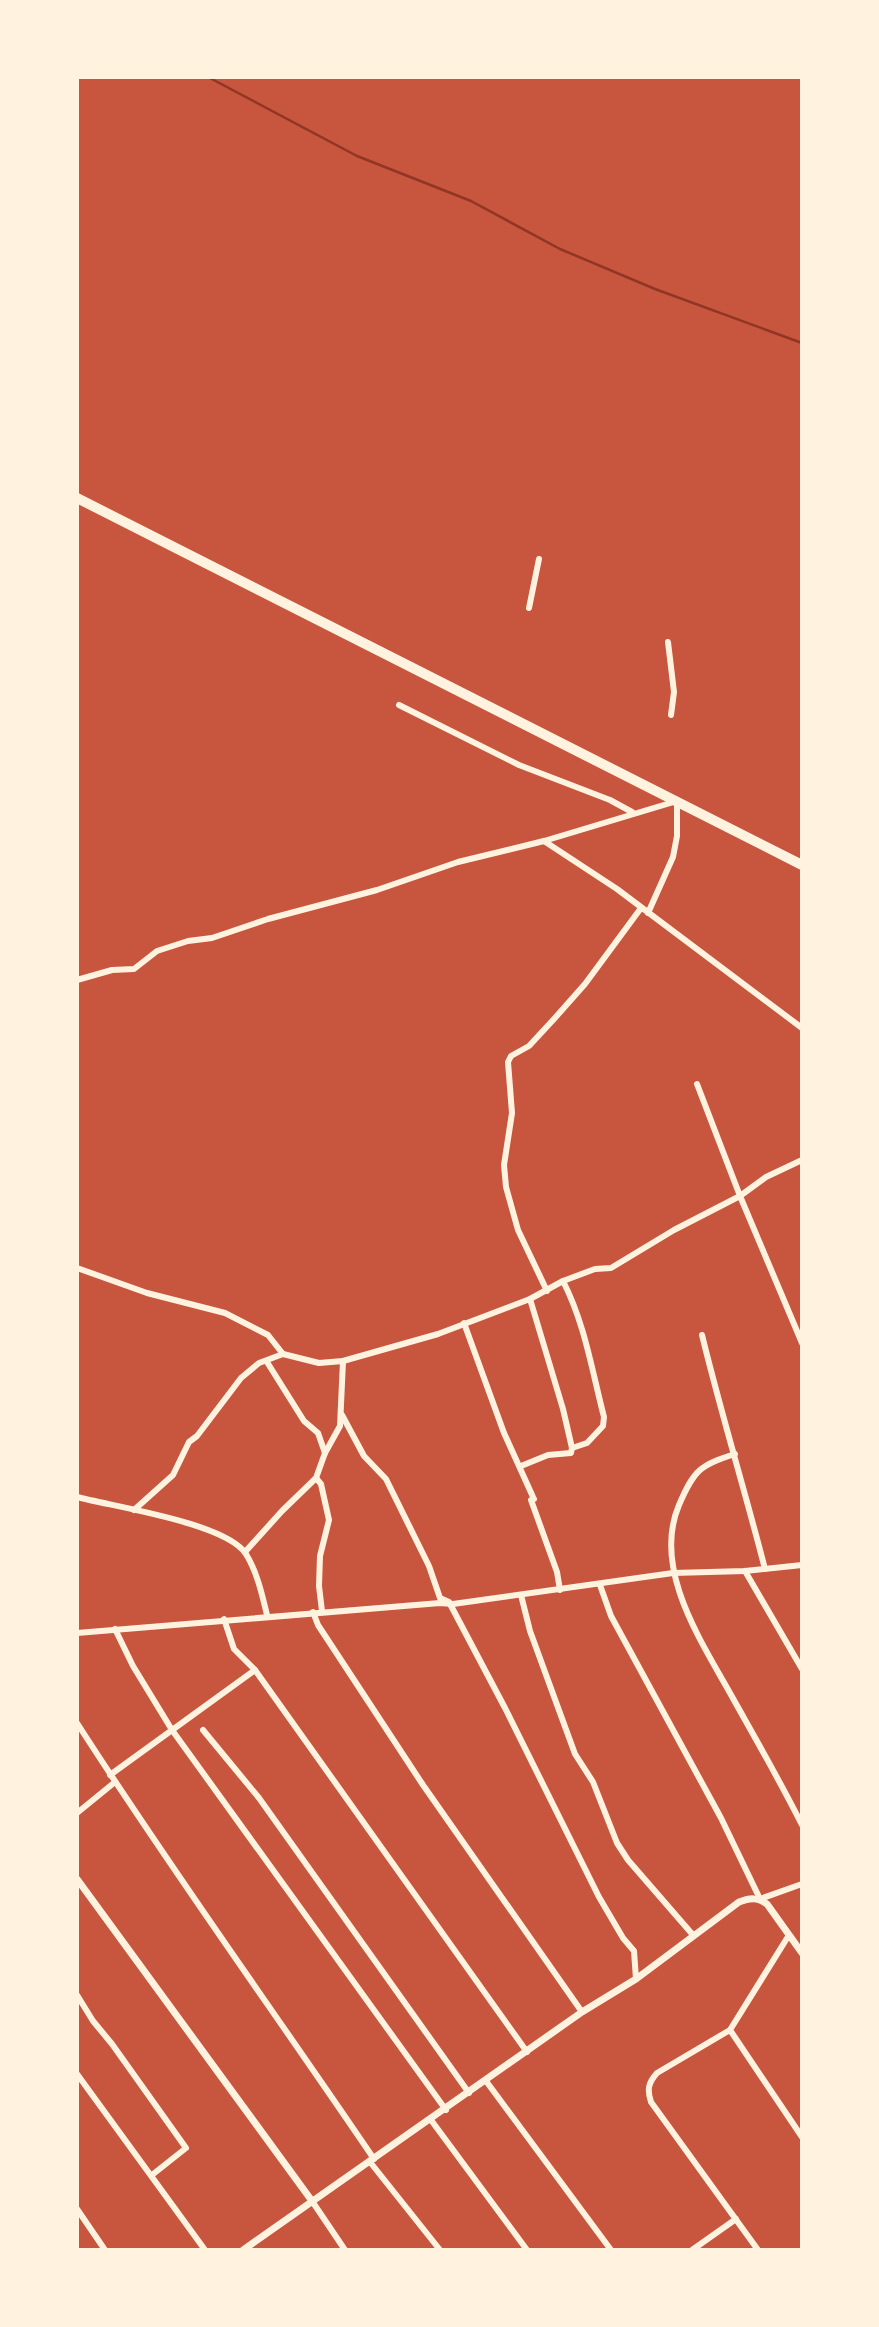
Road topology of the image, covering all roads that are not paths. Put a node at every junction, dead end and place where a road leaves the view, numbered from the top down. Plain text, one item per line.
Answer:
1 (77, 498) edge
2 (539, 559) dead end
3 (528, 608) dead end
4 (668, 642) dead end
5 (399, 705) dead end
6 (671, 715) dead end
7 (677, 801) junction
8 (632, 812) junction
9 (544, 841) junction
10 (802, 865) edge
11 (641, 908) junction
12 (648, 913) junction
13 (77, 980) edge
14 (802, 1028) edge
15 (697, 1084) dead end
16 (802, 1160) edge
17 (740, 1196) junction
18 (77, 1268) edge
19 (563, 1281) junction
20 (547, 1291) junction
21 (530, 1298) junction
22 (464, 1322) junction
23 (702, 1335) dead end
24 (802, 1343) edge
25 (282, 1354) junction
26 (343, 1360) junction
27 (267, 1362) junction
28 (342, 1415) junction
29 (572, 1448) junction
30 (325, 1453) junction
31 (735, 1454) junction
32 (521, 1466) junction
33 (316, 1478) junction
34 (77, 1497) edge
35 (134, 1510) junction
36 (245, 1552) junction
37 (802, 1565) edge
38 (765, 1569) junction
39 (745, 1571) junction
40 (673, 1573) junction
41 (600, 1585) junction
42 (560, 1590) junction
43 (522, 1595) junction
44 (450, 1604) junction
45 (322, 1611) junction
46 (313, 1612) junction
47 (267, 1615) junction
48 (224, 1619) junction
49 (115, 1629) junction
50 (77, 1633) edge
51 (802, 1669) edge
52 (255, 1670) junction
53 (77, 1723) edge
54 (172, 1730) junction
55 (203, 1730) dead end
56 (110, 1775) junction
57 (115, 1782) junction
58 (77, 1813) edge
59 (802, 1825) edge
60 (77, 1879) edge
61 (802, 1884) edge
62 (760, 1899) junction
63 (693, 1935) junction
64 (789, 1936) junction
65 (802, 1953) edge
66 (636, 1979) junction
67 (77, 1996) edge
68 (582, 2012) junction
69 (730, 2030) junction
70 (527, 2052) junction
71 (77, 2074) edge
72 (486, 2081) junction
73 (469, 2093) junction
74 (446, 2110) junction
75 (431, 2120) junction
76 (802, 2137) edge
77 (372, 2160) junction
78 (152, 2175) junction
79 (312, 2201) junction
80 (77, 2209) edge
81 (736, 2219) junction
82 (254, 2247) edge
83 (106, 2250) edge
84 (205, 2250) edge
85 (243, 2250) edge
86 (345, 2250) edge
87 (440, 2250) edge
88 (527, 2250) edge
89 (611, 2250) edge
90 (692, 2250) edge
91 (758, 2250) edge

1 - 7 highway
2 - 3 street
4 - 6 street
5 - 8 street
7 - 8 street
7 - 10 highway
7 - 12 street
8 - 9 street
9 - 11 street
9 - 13 street
11 - 12 street
11 - 20 street
12 - 14 street
15 - 17 street
16 - 17 street
17 - 19 street
17 - 24 street
18 - 25 street
19 - 20 street
19 - 29 street
20 - 21 street
21 - 22 street
21 - 29 street
22 - 26 street
22 - 32 street
23 - 31 street
25 - 26 street
25 - 27 street
26 - 28 street
27 - 30 street
27 - 35 street
28 - 30 street
28 - 44 street
29 - 32 street
30 - 33 street
31 - 38 street
31 - 40 street
32 - 42 street
33 - 36 street
33 - 45 street
34 - 35 street
35 - 36 street
36 - 47 street
37 - 38 street
38 - 39 street
39 - 40 street
39 - 51 street
40 - 41 street
40 - 59 street
41 - 42 street
41 - 62 street
42 - 43 street
43 - 44 street
43 - 63 street
44 - 45 street
44 - 66 street
45 - 46 street
46 - 47 street
46 - 68 street
47 - 48 street
48 - 49 street
48 - 52 street
49 - 50 street
49 - 54 street
52 - 54 street
52 - 70 street
53 - 56 street
54 - 56 street
54 - 74 street
55 - 73 street
56 - 57 street
57 - 58 street
57 - 77 street
60 - 79 street
61 - 62 street
62 - 63 street
62 - 64 street
63 - 66 street
64 - 65 street
64 - 69 street
66 - 68 street
67 - 78 street
68 - 70 street
69 - 76 street
69 - 81 street
70 - 72 street
71 - 78 street
72 - 73 street
72 - 89 street
73 - 74 street
74 - 75 street
75 - 77 street
75 - 88 street
77 - 79 street
77 - 87 street
78 - 84 street
79 - 82 street
79 - 86 street
80 - 83 street
81 - 90 street
81 - 91 street
82 - 85 street

